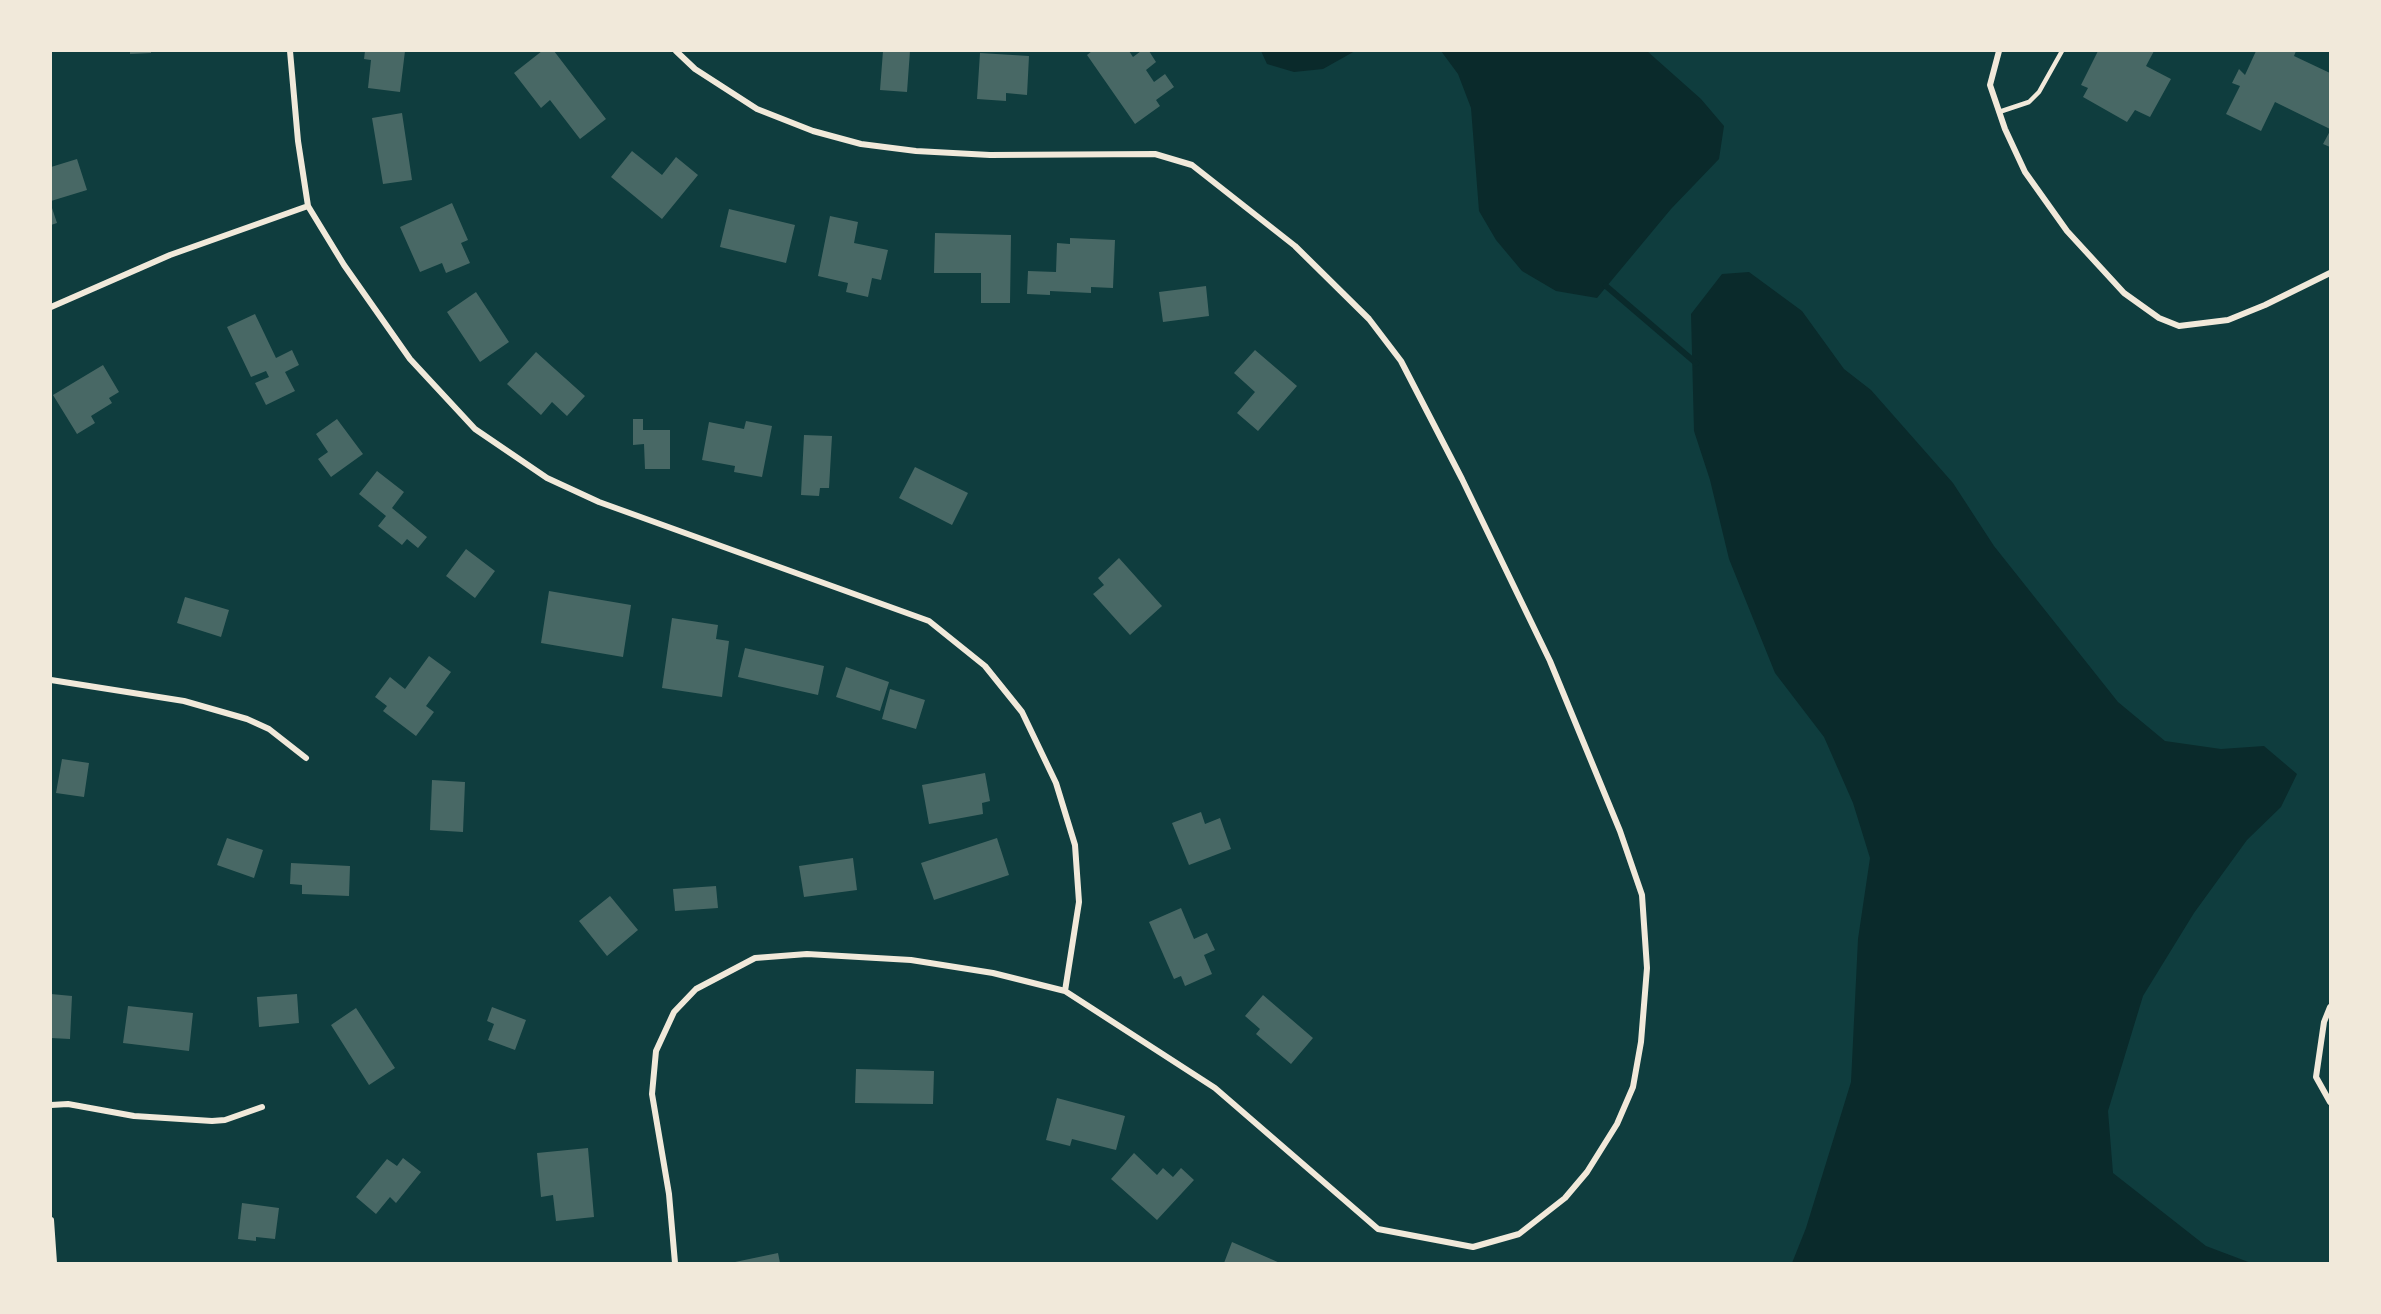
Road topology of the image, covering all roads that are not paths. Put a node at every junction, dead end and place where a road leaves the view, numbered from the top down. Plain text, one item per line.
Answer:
1 (290, 51) edge
2 (676, 51) edge
3 (1999, 51) edge
4 (2062, 51) edge
5 (1999, 112) junction
6 (308, 206) junction
7 (2330, 273) edge
8 (51, 307) edge
9 (51, 680) edge
10 (306, 759) dead end
11 (1065, 990) junction
12 (2330, 1007) edge
13 (2330, 1102) edge
14 (51, 1105) edge
15 (262, 1107) dead end
16 (51, 1220) edge
17 (54, 1263) edge
18 (675, 1263) edge

1 - 6 street
2 - 11 street
3 - 5 street
4 - 5 lane
5 - 7 street
6 - 8 street
6 - 11 street
9 - 10 street
11 - 18 street
12 - 13 street
14 - 15 street
16 - 17 street

